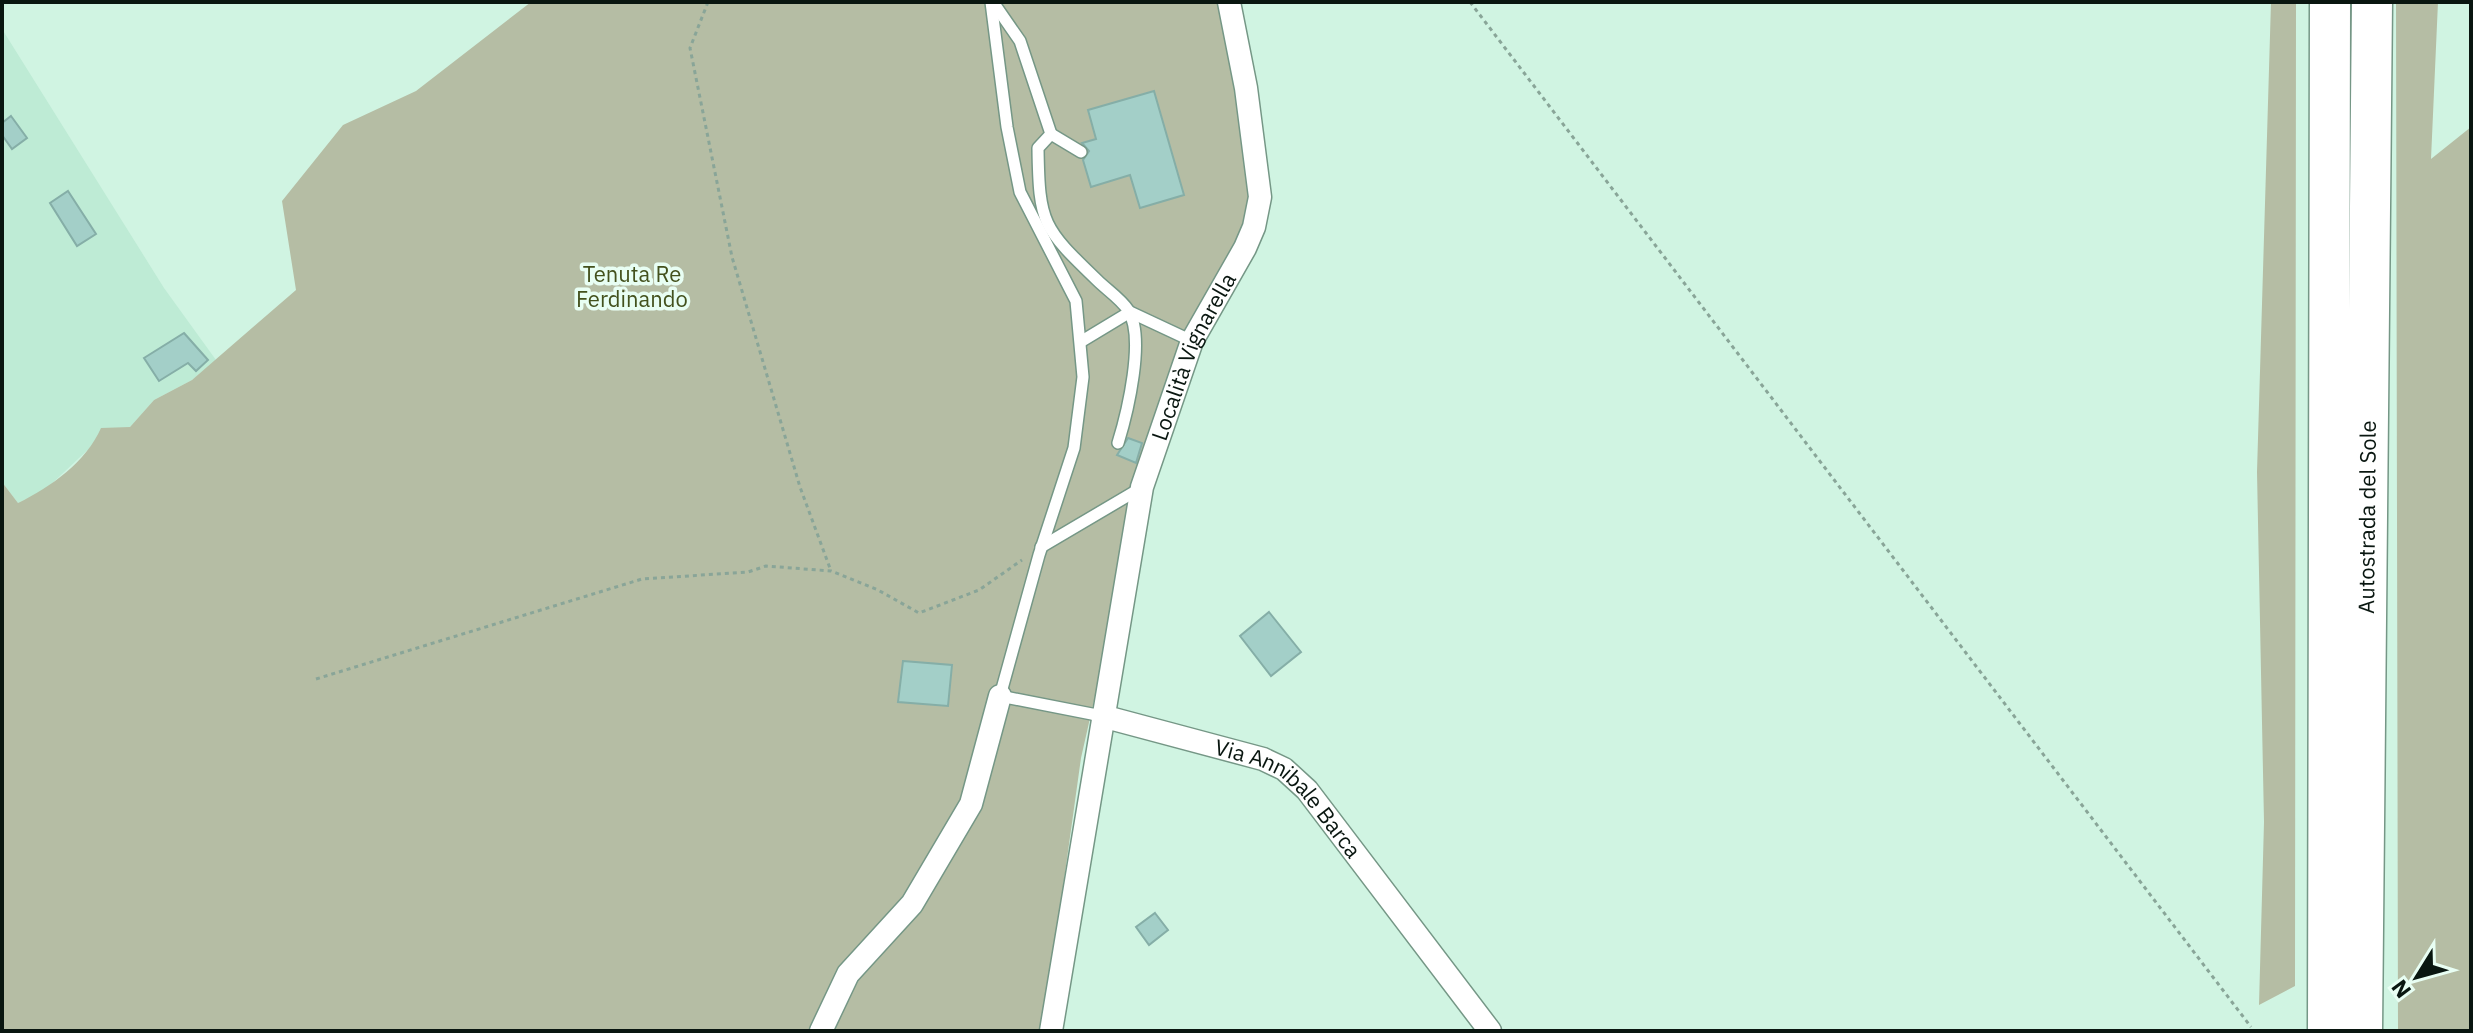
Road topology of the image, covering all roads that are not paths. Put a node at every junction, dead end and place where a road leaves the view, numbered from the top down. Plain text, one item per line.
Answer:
1 (992, 2) edge
2 (1229, 2) edge
3 (2330, 2) edge
4 (2372, 2) edge
5 (1051, 134) junction
6 (1081, 152) dead end
7 (1130, 312) junction
8 (1082, 341) junction
9 (1192, 341) junction
10 (1118, 443) dead end
11 (1142, 487) junction
12 (1041, 547) junction
13 (1000, 696) junction
14 (1102, 716) junction
15 (821, 1031) edge
16 (1051, 1031) edge
17 (1490, 1031) edge
18 (2328, 1031) edge
19 (2362, 1031) edge

1 - 5 lane
1 - 8 lane
2 - 9 street, Località Vignarella
3 - 18 highway, Autostrada del Sole
4 - 19 highway, Autostrada del Sole
5 - 6 lane
5 - 7 lane
7 - 8 lane
7 - 9 lane
7 - 10 lane
8 - 12 lane
9 - 11 street, Località Vignarella
11 - 12 lane
11 - 14 street, Località Vignarella
12 - 13 lane
13 - 14 lane, Via Annibale Barca
13 - 15 street
14 - 16 street, Località Vignarella
14 - 17 street, Via Annibale Barca

